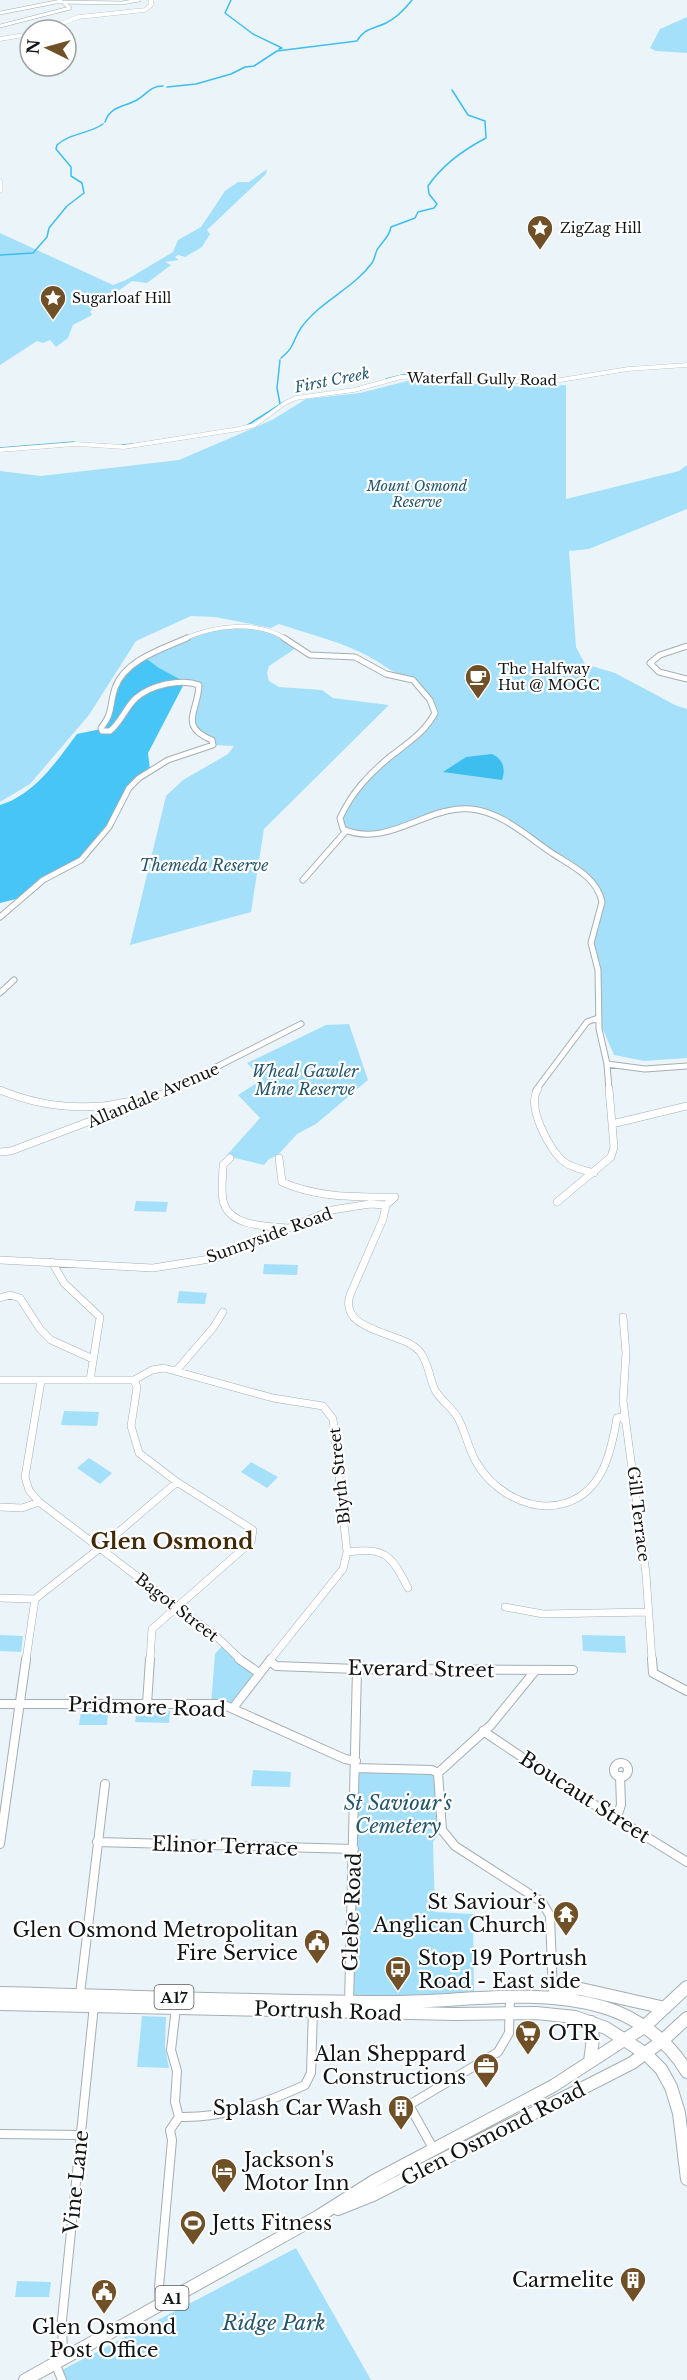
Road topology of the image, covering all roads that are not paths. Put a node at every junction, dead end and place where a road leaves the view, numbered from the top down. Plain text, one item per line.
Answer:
1 (139, 0) edge
2 (151, 0) edge
3 (64, 1) edge
4 (0, 13) edge
5 (74, 18) edge
6 (0, 26) edge
7 (18, 36) edge
8 (0, 39) edge
9 (0, 181) edge
10 (0, 191) edge
11 (687, 365) edge
12 (0, 450) edge
13 (687, 646) edge
14 (687, 679) edge
15 (346, 831) junction
16 (303, 880) dead end
17 (0, 917) edge
18 (14, 980) dead end
19 (0, 993) edge
20 (598, 1018) junction
21 (301, 1024) dead end
22 (607, 1064) junction
23 (687, 1066) edge
24 (0, 1090) edge
25 (144, 1101) junction
26 (687, 1106) edge
27 (612, 1124) junction
28 (0, 1152) edge
29 (230, 1158) dead end
30 (279, 1158) dead end
31 (594, 1173) junction
32 (557, 1202) dead end
33 (386, 1205) junction
34 (289, 1228) junction
35 (0, 1260) edge
36 (51, 1262) junction
37 (0, 1298) edge
38 (223, 1312) dead end
39 (623, 1317) dead end
40 (93, 1359) junction
41 (176, 1371) junction
42 (0, 1380) edge
43 (90, 1380) junction
44 (134, 1380) junction
45 (41, 1381) junction
46 (625, 1421) junction
47 (177, 1482) junction
48 (39, 1502) junction
49 (0, 1507) edge
50 (100, 1548) junction
51 (347, 1552) junction
52 (408, 1588) dead end
53 (0, 1598) edge
54 (35, 1599) junction
55 (177, 1607) junction
56 (505, 1607) dead end
57 (648, 1612) junction
58 (270, 1661) junction
59 (357, 1669) junction
60 (573, 1670) dead end
61 (535, 1671) junction
62 (259, 1673) junction
63 (687, 1691) edge
64 (0, 1704) edge
65 (18, 1704) junction
66 (147, 1704) junction
67 (234, 1708) junction
68 (483, 1731) junction
69 (356, 1764) junction
70 (438, 1773) junction
71 (620, 1776) dead end
72 (105, 1784) dead end
73 (617, 1817) junction
74 (97, 1842) junction
75 (0, 1844) edge
76 (354, 1849) junction
77 (687, 1862) edge
78 (687, 1987) edge
79 (0, 1993) edge
80 (80, 1995) junction
81 (553, 1996) junction
82 (510, 1998) junction
83 (0, 2004) edge
84 (314, 2005) junction
85 (93, 2006) junction
86 (349, 2006) junction
87 (176, 2007) junction
88 (665, 2008) junction
89 (510, 2013) junction
90 (687, 2018) edge
91 (591, 2022) junction
92 (644, 2027) junction
93 (625, 2040) junction
94 (662, 2041) junction
95 (646, 2054) junction
96 (590, 2062) junction
97 (687, 2067) edge
98 (544, 2092) junction
99 (552, 2105) junction
100 (179, 2117) junction
101 (0, 2134) edge
102 (80, 2135) junction
103 (434, 2150) junction
104 (687, 2179) edge
105 (319, 2216) junction
106 (160, 2305) junction
107 (59, 2361) junction
108 (25, 2380) edge
109 (62, 2380) edge

1 - 3 street
2 - 5 main road
3 - 4 street
3 - 6 street
7 - 8 main road
9 - 10 main road
11 - 12 street, Waterfall Gully Road
13 - 14 street
15 - 16 street
15 - 17 street
15 - 20 street
18 - 19 street
20 - 22 street
20 - 31 street
21 - 25 street, Allandale Avenue
22 - 23 street
22 - 27 street
24 - 25 street
25 - 28 street, Allandale Avenue
26 - 27 street
27 - 31 street
29 - 34 street
30 - 33 street
31 - 32 street
33 - 34 street, Sunnyside Road
33 - 46 street
34 - 36 street, Sunnyside Road
35 - 36 street, Sunnyside Road
36 - 40 street
37 - 40 street
38 - 41 street
39 - 46 street, Gill Terrace
40 - 43 street
41 - 44 street, Blyth Street
41 - 51 street, Blyth Street
42 - 45 street
43 - 44 street
43 - 45 street
44 - 47 street
45 - 48 street
46 - 57 street, Gill Terrace
47 - 50 street
47 - 55 street
48 - 49 street
48 - 50 street, Bagot Street
50 - 54 street
50 - 55 street, Bagot Street
51 - 52 street
51 - 58 street, Blyth Street
53 - 54 street
54 - 65 street
55 - 62 street, Bagot Street
55 - 66 street
56 - 57 street
57 - 63 street, Gill Terrace
58 - 59 street, Everard Street
58 - 62 street, Blyth Street
59 - 61 street, Everard Street
59 - 69 street, Glebe Road
60 - 61 street, Everard Street
61 - 68 street
62 - 67 street, Blyth Street
64 - 65 street, Pridmore Road
65 - 66 street, Pridmore Road
65 - 75 street
66 - 67 street, Pridmore Road
67 - 69 street, Pridmore Road
68 - 70 street
68 - 73 street, Boucaut Street
69 - 70 street, Pridmore Road
69 - 76 street, Glebe Road
70 - 81 street
71 - 73 street
72 - 74 street
73 - 77 street, Boucaut Street
74 - 76 street, Elinor Terrace
74 - 80 street
76 - 86 street, Glebe Road
78 - 88 highway, Glen Osmond Road
79 - 80 highway, Portrush Road / A17
80 - 84 highway, Portrush Road / A17
81 - 82 highway, Portrush Road / A17
81 - 88 highway
81 - 92 highway, Portrush Road / A17
82 - 86 highway, Portrush Road / A17
82 - 89 street
83 - 85 highway, Portrush Road / A17
84 - 86 highway, Portrush Road / A17
84 - 87 highway, Portrush Road / A17
84 - 100 street
85 - 87 highway, Portrush Road / A17
85 - 102 street, Vine Lane
86 - 89 highway, Portrush Road / A17
87 - 100 street
88 - 92 highway, Glen Osmond Road
89 - 91 highway, Portrush Road / A17
89 - 103 street
90 - 94 highway, Glen Osmond Road
91 - 93 highway, Portrush Road / A17
91 - 96 highway
92 - 93 highway, Glen Osmond Road / A1
92 - 94 highway, A17
93 - 95 highway, Portrush Road / A17
93 - 96 highway, Glen Osmond Road / A1
94 - 95 highway, Glen Osmond Road / A1
94 - 97 highway
95 - 99 highway, Glen Osmond Road / A1
95 - 104 highway, Portrush Road
96 - 98 highway, Glen Osmond Road / A1
98 - 99 highway
98 - 103 highway, Glen Osmond Road / A1
99 - 105 highway, Glen Osmond Road / A1
100 - 106 street
101 - 102 street
102 - 107 street, Vine Lane
103 - 105 highway, Glen Osmond Road / A1
105 - 106 highway, Glen Osmond Road / A1
106 - 107 highway, Glen Osmond Road / A1
107 - 108 highway, Glen Osmond Road / A1
107 - 109 street

